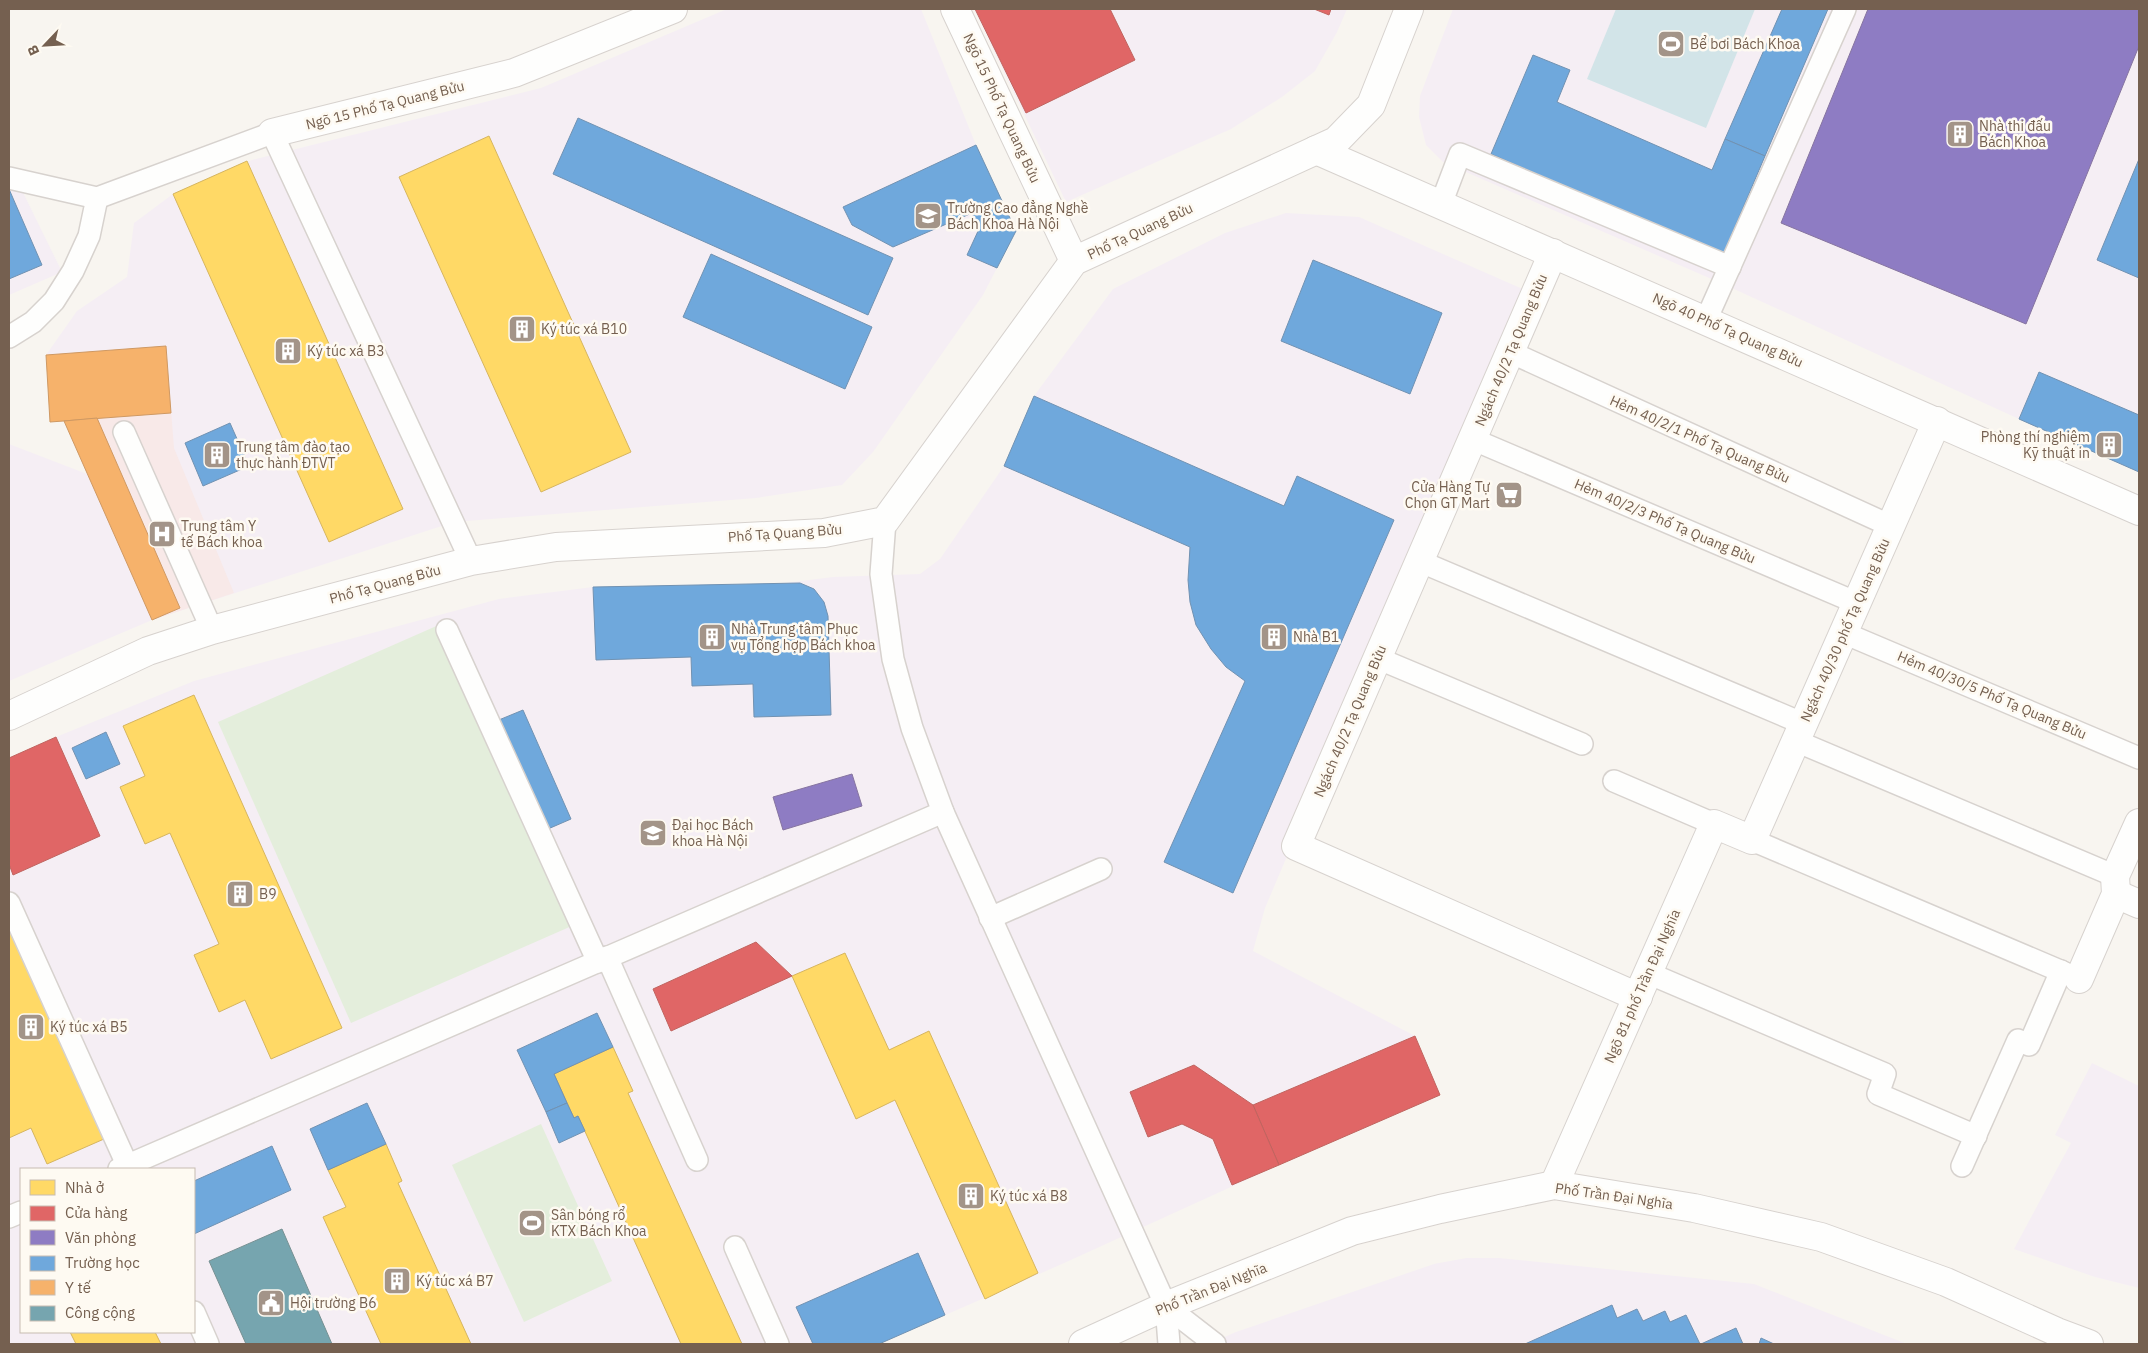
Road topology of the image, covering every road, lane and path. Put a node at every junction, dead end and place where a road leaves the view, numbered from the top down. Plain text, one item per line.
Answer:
1 (673, 9) edge
2 (956, 9) edge
3 (1409, 9) edge
4 (1845, 9) edge
5 (272, 133) junction
6 (1316, 150) junction
7 (9, 178) edge
8 (97, 198) junction
9 (1440, 204) junction
10 (1553, 253) junction
11 (1074, 261) junction
12 (1730, 267) junction
13 (1706, 320) junction
14 (9, 336) edge
15 (1510, 352) junction
16 (1937, 421) junction
17 (124, 432) dead end
18 (1472, 439) junction
19 (2139, 511) edge
20 (885, 520) junction
21 (1891, 526) junction
22 (471, 561) junction
23 (1420, 561) junction
24 (1857, 603) junction
25 (212, 630) junction
26 (447, 630) dead end
27 (1844, 633) junction
28 (1377, 658) junction
29 (9, 716) edge
30 (1800, 732) junction
31 (1582, 744) dead end
32 (2139, 758) edge
33 (1614, 781) dead end
34 (943, 812) junction
35 (2139, 822) edge
36 (1714, 824) junction
37 (1752, 840) junction
38 (1101, 869) dead end
39 (2124, 891) edge
40 (9, 903) edge
41 (990, 918) junction
42 (602, 960) junction
43 (2070, 975) junction
44 (1643, 985) junction
45 (1976, 1136) junction
46 (697, 1160) dead end
47 (1962, 1166) dead end
48 (125, 1168) edge
49 (1554, 1185) junction
50 (735, 1247) dead end
51 (1166, 1306) junction
52 (195, 1314) edge
53 (208, 1344) edge
54 (778, 1344) edge
55 (1083, 1344) edge
56 (1169, 1344) edge
57 (1215, 1344) edge
58 (2088, 1344) edge

1 - 5 street, Ngõ 15 Phố Tạ Quang Bửu
2 - 11 street, Ngõ 15 Phố Tạ Quang Bửu
3 - 6 street, Phố Tạ Quang Bửu
4 - 12 lane
5 - 8 lane, Ngõ 15 Phố Tạ Quang Bửu
5 - 22 lane
6 - 9 street, Ngõ 40 Phố Tạ Quang Bửu
6 - 11 street, Phố Tạ Quang Bửu
7 - 8 lane
8 - 14 lane
9 - 10 street, Ngõ 40 Phố Tạ Quang Bửu
9 - 12 lane
10 - 13 street, Ngõ 40 Phố Tạ Quang Bửu
10 - 15 street, Ngách 40/2 Tạ Quang Bửu
11 - 20 street, Phố Tạ Quang Bửu
12 - 13 lane
13 - 16 street, Ngõ 40 Phố Tạ Quang Bửu
15 - 18 street, Ngách 40/2 Tạ Quang Bửu
15 - 21 lane, Hẻm 40/2/1 Phố Tạ Quang Bửu
16 - 19 street, Ngõ 40 Phố Tạ Quang Bửu
16 - 21 street, Ngách 40/30 phố Tạ Quang Bửu
17 - 25 lane
18 - 23 street, Ngách 40/2 Tạ Quang Bửu
18 - 24 lane, Hẻm 40/2/3 Phố Tạ Quang Bửu
20 - 22 street, Phố Tạ Quang Bửu
20 - 34 lane
21 - 24 street, Ngách 40/30 phố Tạ Quang Bửu
22 - 25 street, Phố Tạ Quang Bửu
23 - 28 street, Ngách 40/2 Tạ Quang Bửu
23 - 30 lane
24 - 27 street, Ngách 40/30 phố Tạ Quang Bửu
25 - 29 street, Phố Tạ Quang Bửu
26 - 42 lane
27 - 30 street, Ngách 40/30 phố Tạ Quang Bửu
27 - 32 lane, Hẻm 40/30/5 Phố Tạ Quang Bửu
28 - 31 lane
28 - 44 street, Ngách 40/2 Tạ Quang Bửu
30 - 37 street, Ngách 40/30 phố Tạ Quang Bửu
30 - 39 lane
33 - 36 lane
34 - 41 lane
34 - 42 lane
35 - 39 street
36 - 37 street
36 - 44 street, Ngõ 81 phố Trần Đại Nghĩa
37 - 43 lane
38 - 41 lane
39 - 43 street
40 - 48 lane
41 - 51 lane
42 - 46 lane
42 - 48 lane
43 - 45 lane
44 - 45 lane
44 - 49 street, Ngõ 81 phố Trần Đại Nghĩa
45 - 47 lane
49 - 51 street, Phố Trần Đại Nghĩa
49 - 58 street, Phố Trần Đại Nghĩa
50 - 54 lane
51 - 55 street, Phố Trần Đại Nghĩa
51 - 56 lane
51 - 57 lane
52 - 53 lane

